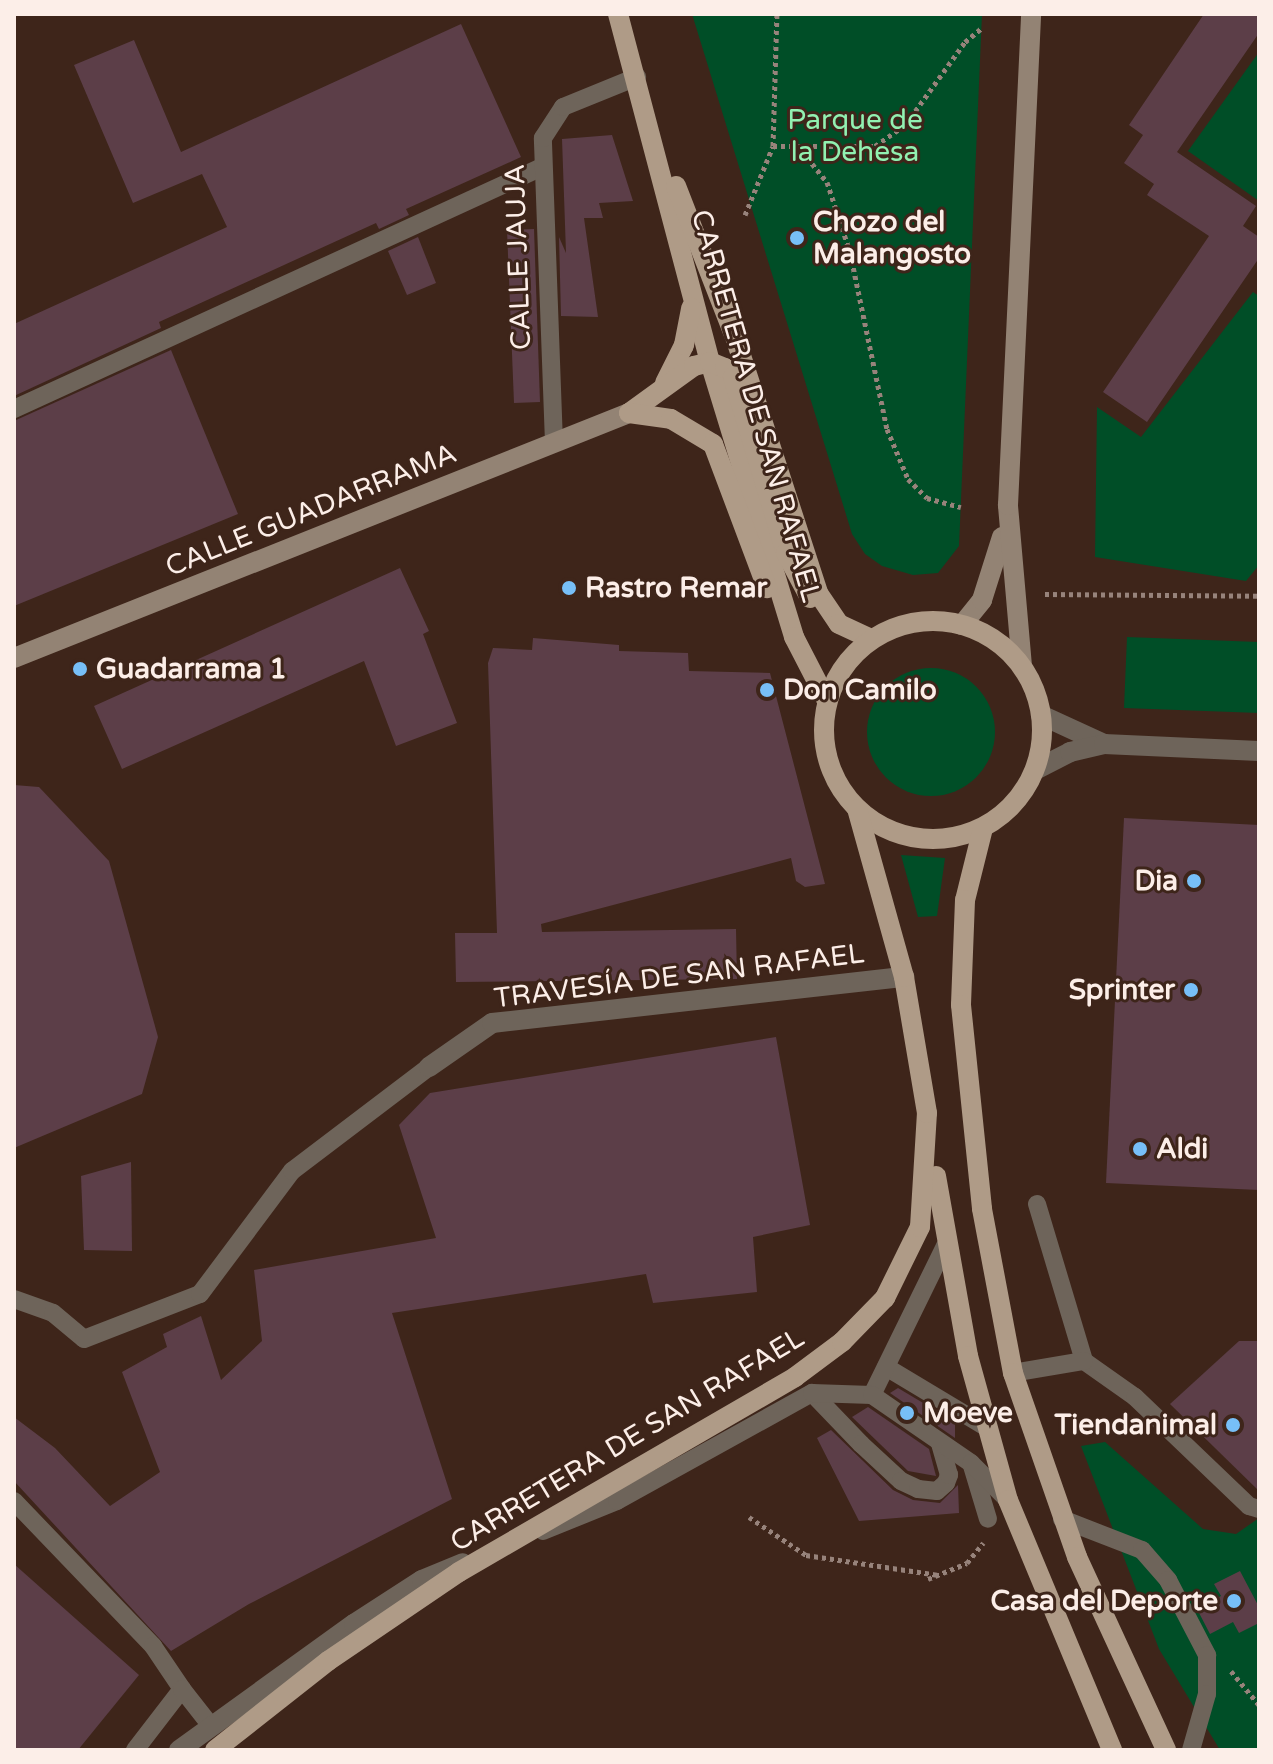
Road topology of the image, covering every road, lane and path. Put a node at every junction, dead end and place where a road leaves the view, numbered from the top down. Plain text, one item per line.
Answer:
1 (618, 14) edge
2 (777, 14) edge
3 (1031, 14) edge
4 (983, 27) dead end
5 (637, 77) junction
6 (649, 119) junction
7 (797, 145) junction
8 (773, 146) junction
9 (540, 168) junction
10 (745, 215) dead end
11 (691, 300) junction
12 (710, 362) junction
13 (665, 383) junction
14 (14, 409) edge
15 (629, 413) junction
16 (554, 443) junction
17 (1008, 505) junction
18 (961, 507) dead end
19 (1045, 594) dead end
20 (1259, 596) edge
21 (962, 625) junction
22 (843, 627) junction
23 (794, 637) junction
24 (871, 639) junction
25 (14, 658) edge
26 (1022, 666) junction
27 (827, 701) junction
28 (1041, 715) junction
29 (1104, 744) junction
30 (1259, 751) edge
31 (1035, 770) junction
32 (857, 809) junction
33 (983, 828) junction
34 (904, 977) junction
35 (429, 1067) joint
36 (927, 1113) junction
37 (1037, 1204) dead end
38 (945, 1246) junction
39 (14, 1299) edge
40 (1084, 1361) junction
41 (886, 1367) junction
42 (1013, 1373) junction
43 (812, 1393) junction
44 (872, 1395) junction
45 (989, 1429) junction
46 (940, 1443) junction
47 (971, 1463) junction
48 (1008, 1500) junction
49 (14, 1501) edge
50 (1259, 1509) edge
51 (749, 1517) dead end
52 (988, 1519) joint
53 (1062, 1519) junction
54 (496, 1550) junction
55 (939, 1575) junction
56 (928, 1579) dead end
57 (182, 1689) junction
58 (211, 1726) junction
59 (135, 1750) edge
60 (179, 1750) edge
61 (215, 1750) edge
62 (1112, 1750) edge
63 (1166, 1750) edge
64 (1191, 1750) edge

1 - 5 main road, CARRETERA DE SAN RAFAEL
2 - 8 path
3 - 17 main road
4 - 7 path
5 - 6 main road, CARRETERA DE SAN RAFAEL
5 - 9 lane, CALLE JAUJA
6 - 11 main road, CARRETERA DE SAN RAFAEL
6 - 22 main road, CARRETERA DE SAN RAFAEL
7 - 8 path
7 - 18 path
8 - 10 path
9 - 14 lane
9 - 16 lane, CALLE JAUJA
11 - 12 main road, CARRETERA DE SAN RAFAEL
11 - 13 main road
12 - 13 main road
12 - 22 main road
12 - 23 main road, CARRETERA DE SAN RAFAEL
13 - 15 main road
15 - 16 main road, CALLE GUADARRAMA
15 - 23 main road
16 - 25 main road, CALLE GUADARRAMA
17 - 21 main road
17 - 26 main road
19 - 20 path
21 - 24 main road
21 - 26 main road
22 - 24 main road, CARRETERA DE SAN RAFAEL
23 - 27 main road, CARRETERA DE SAN RAFAEL
24 - 27 main road
26 - 28 main road
27 - 32 main road
28 - 29 street
28 - 31 main road
29 - 30 street
29 - 31 street
31 - 33 main road
32 - 33 main road
32 - 34 main road, CARRETERA DE SAN RAFAEL
33 - 42 main road
34 - 35 street, TRAVESÍA DE SAN RAFAEL
34 - 36 main road, CARRETERA DE SAN RAFAEL
35 - 39 lane, TRAVESÍA DE SAN RAFAEL
36 - 38 main road
36 - 54 main road, CARRETERA DE SAN RAFAEL
37 - 40 lane
38 - 41 lane
38 - 45 main road
40 - 42 lane
40 - 50 lane
41 - 44 lane
41 - 45 lane
42 - 53 main road
43 - 44 lane
43 - 46 lane
43 - 54 lane
44 - 46 lane
45 - 48 main road
46 - 47 lane
47 - 48 lane
47 - 52 lane
48 - 62 main road
49 - 57 lane
51 - 55 path
52 - 55 path
53 - 63 main road
53 - 64 lane
54 - 58 street
54 - 61 main road, CARRETERA DE SAN RAFAEL
55 - 56 path
57 - 58 lane
57 - 59 lane
58 - 60 street

